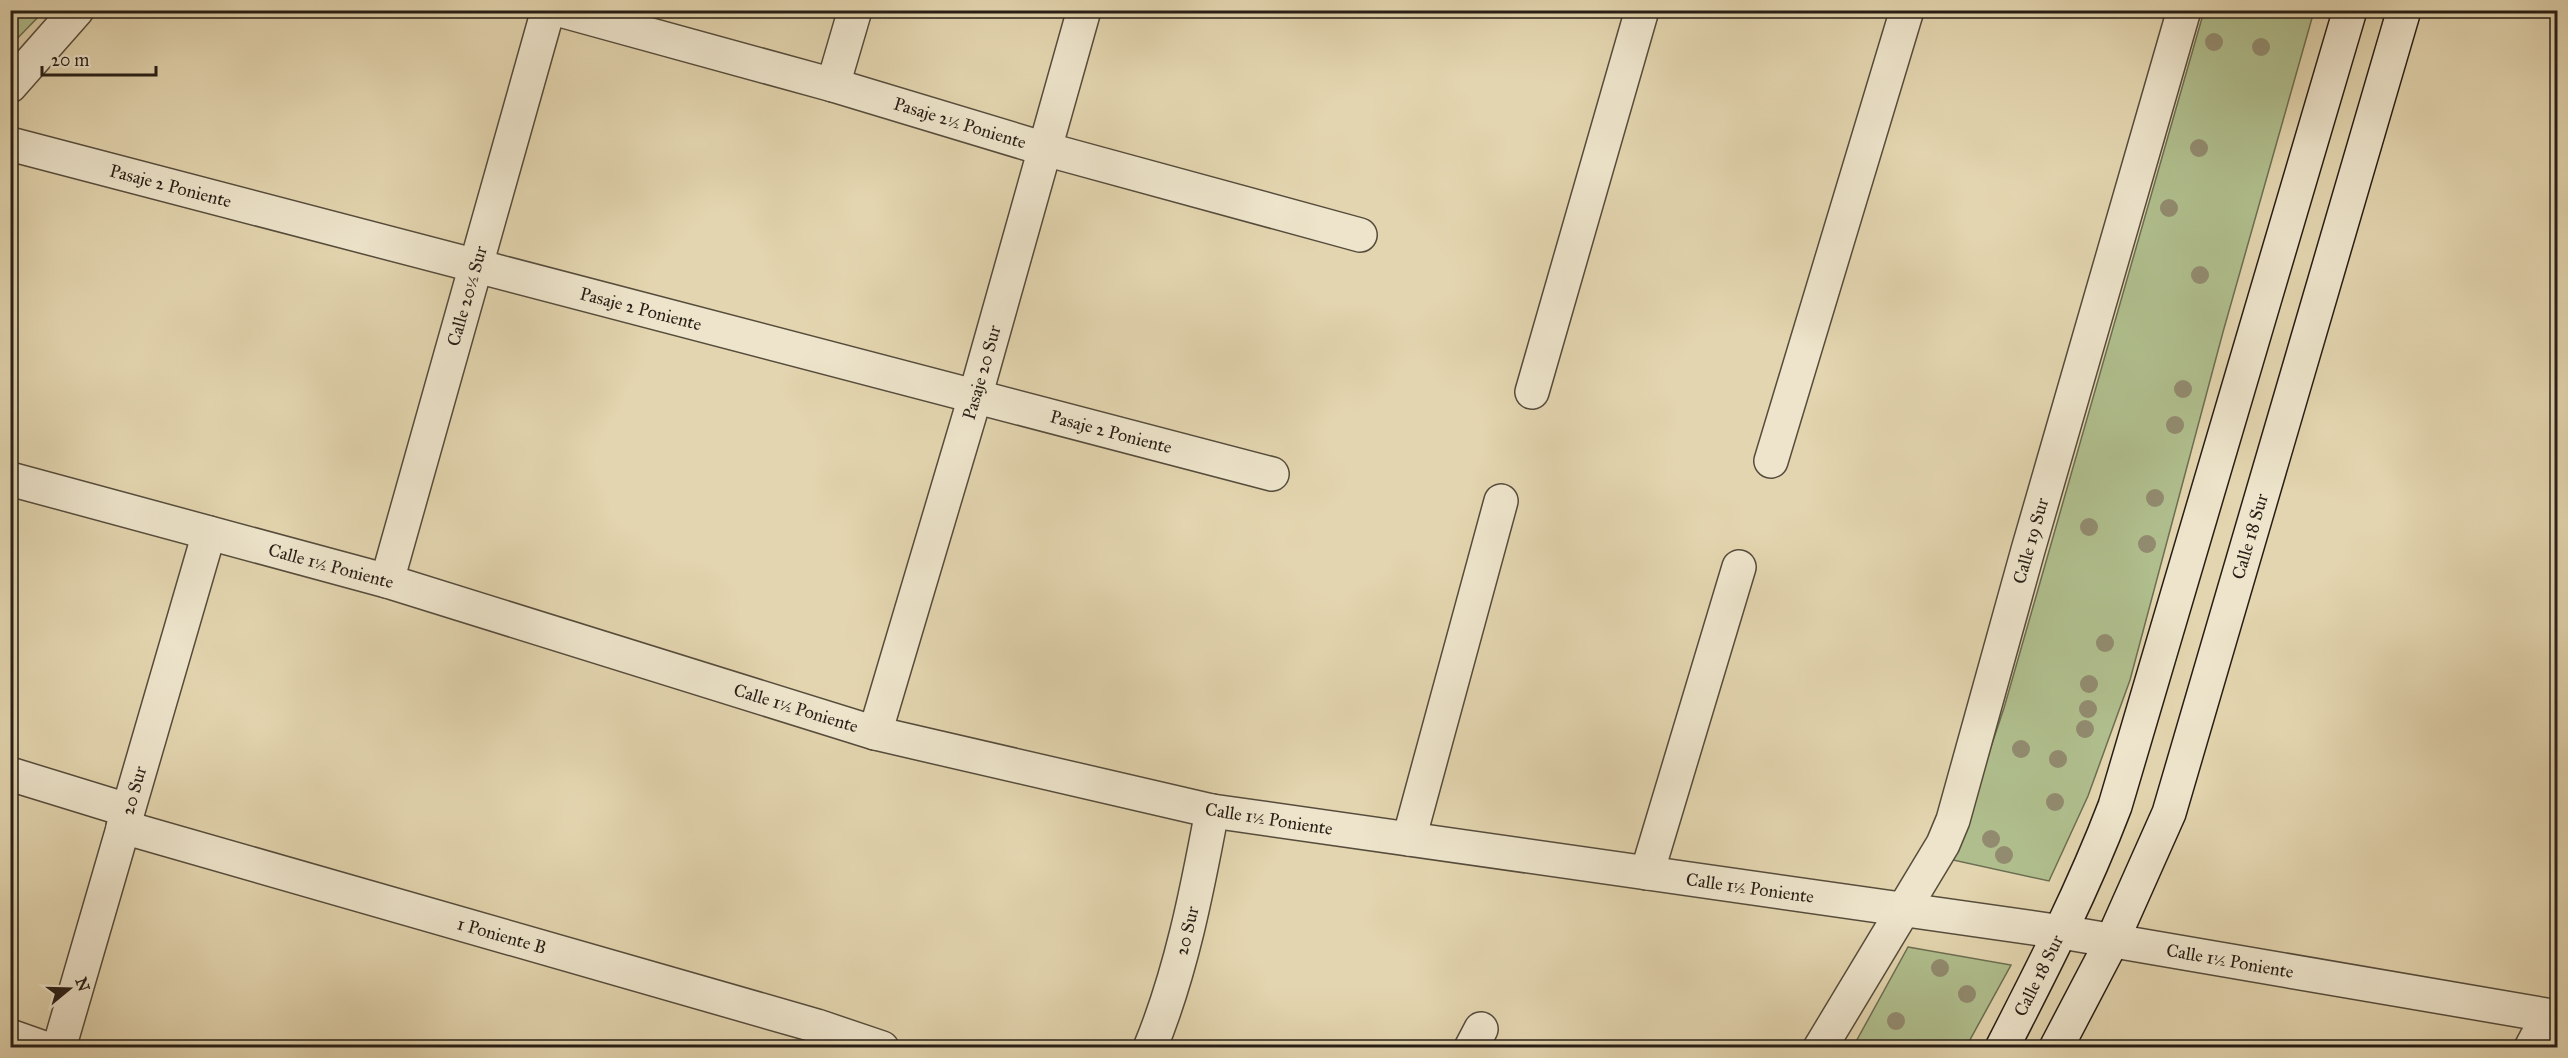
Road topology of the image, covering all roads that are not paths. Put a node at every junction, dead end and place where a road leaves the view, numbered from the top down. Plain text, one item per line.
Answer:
1 (78, 10) edge
2 (548, 10) edge
3 (560, 10) edge
4 (855, 10) edge
5 (1084, 10) edge
6 (1642, 10) edge
7 (1907, 10) edge
8 (2184, 10) edge
9 (2350, 10) edge
10 (2404, 10) edge
11 (833, 85) junction
12 (10, 86) edge
13 (10, 144) edge
14 (1045, 149) junction
15 (1360, 235) dead end
16 (476, 266) junction
17 (1532, 392) dead end
18 (975, 397) junction
19 (1771, 461) dead end
20 (1272, 474) dead end
21 (10, 479) edge
22 (1500, 501) dead end
23 (209, 533) junction
24 (1739, 567) dead end
25 (387, 581) junction
26 (875, 733) junction
27 (10, 774) edge
28 (1212, 811) junction
29 (125, 819) junction
30 (1409, 840) junction
31 (1647, 873) junction
32 (1902, 909) junction
33 (2062, 932) junction
34 (2112, 941) junction
35 (2553, 1017) edge
36 (10, 1036) edge
37 (814, 1037) edge
38 (44, 1047) edge
39 (59, 1047) edge
40 (882, 1047) edge
41 (1150, 1047) edge
42 (1820, 1047) edge
43 (2002, 1047) edge
44 (2056, 1047) edge
45 (2531, 1047) edge

1 - 12 street
2 - 16 street, Calle 20½ Sur
3 - 11 street, Pasaje 2½ Poniente
4 - 11 street
5 - 14 street, Pasaje 20 Sur
6 - 17 street
7 - 19 street
8 - 32 street, Calle 19 Sur
9 - 33 street, Calle 18 Sur
10 - 34 street, Calle 18 Sur
11 - 14 street, Pasaje 2½ Poniente
13 - 16 street, Pasaje 2 Poniente
14 - 15 street, Pasaje 2½ Poniente
14 - 18 street, Pasaje 20 Sur
16 - 18 street, Pasaje 2 Poniente
16 - 25 street, Calle 20½ Sur
18 - 20 street, Pasaje 2 Poniente
18 - 26 street, Pasaje 20 Sur
21 - 23 street, Calle 1½ Poniente
22 - 30 street
23 - 25 street, Calle 1½ Poniente
23 - 29 street, 20 Sur
24 - 31 street
25 - 26 street, Calle 1½ Poniente
26 - 28 street, Calle 1½ Poniente
27 - 29 street, 1 Poniente B
28 - 30 street, Calle 1½ Poniente
28 - 41 street, 20 Sur
29 - 37 street, 1 Poniente B
29 - 39 street, 20 Sur
30 - 31 street, Calle 1½ Poniente
31 - 32 street, Calle 1½ Poniente
32 - 33 street, Calle 1½ Poniente
32 - 42 street, Calle 19 Sur
33 - 34 street, Calle 1½ Poniente
33 - 43 street, Calle 18 Sur
34 - 35 street, Calle 1½ Poniente
34 - 44 street, Calle 18 Sur
35 - 45 street
36 - 38 street
37 - 40 street, 1 Poniente B

